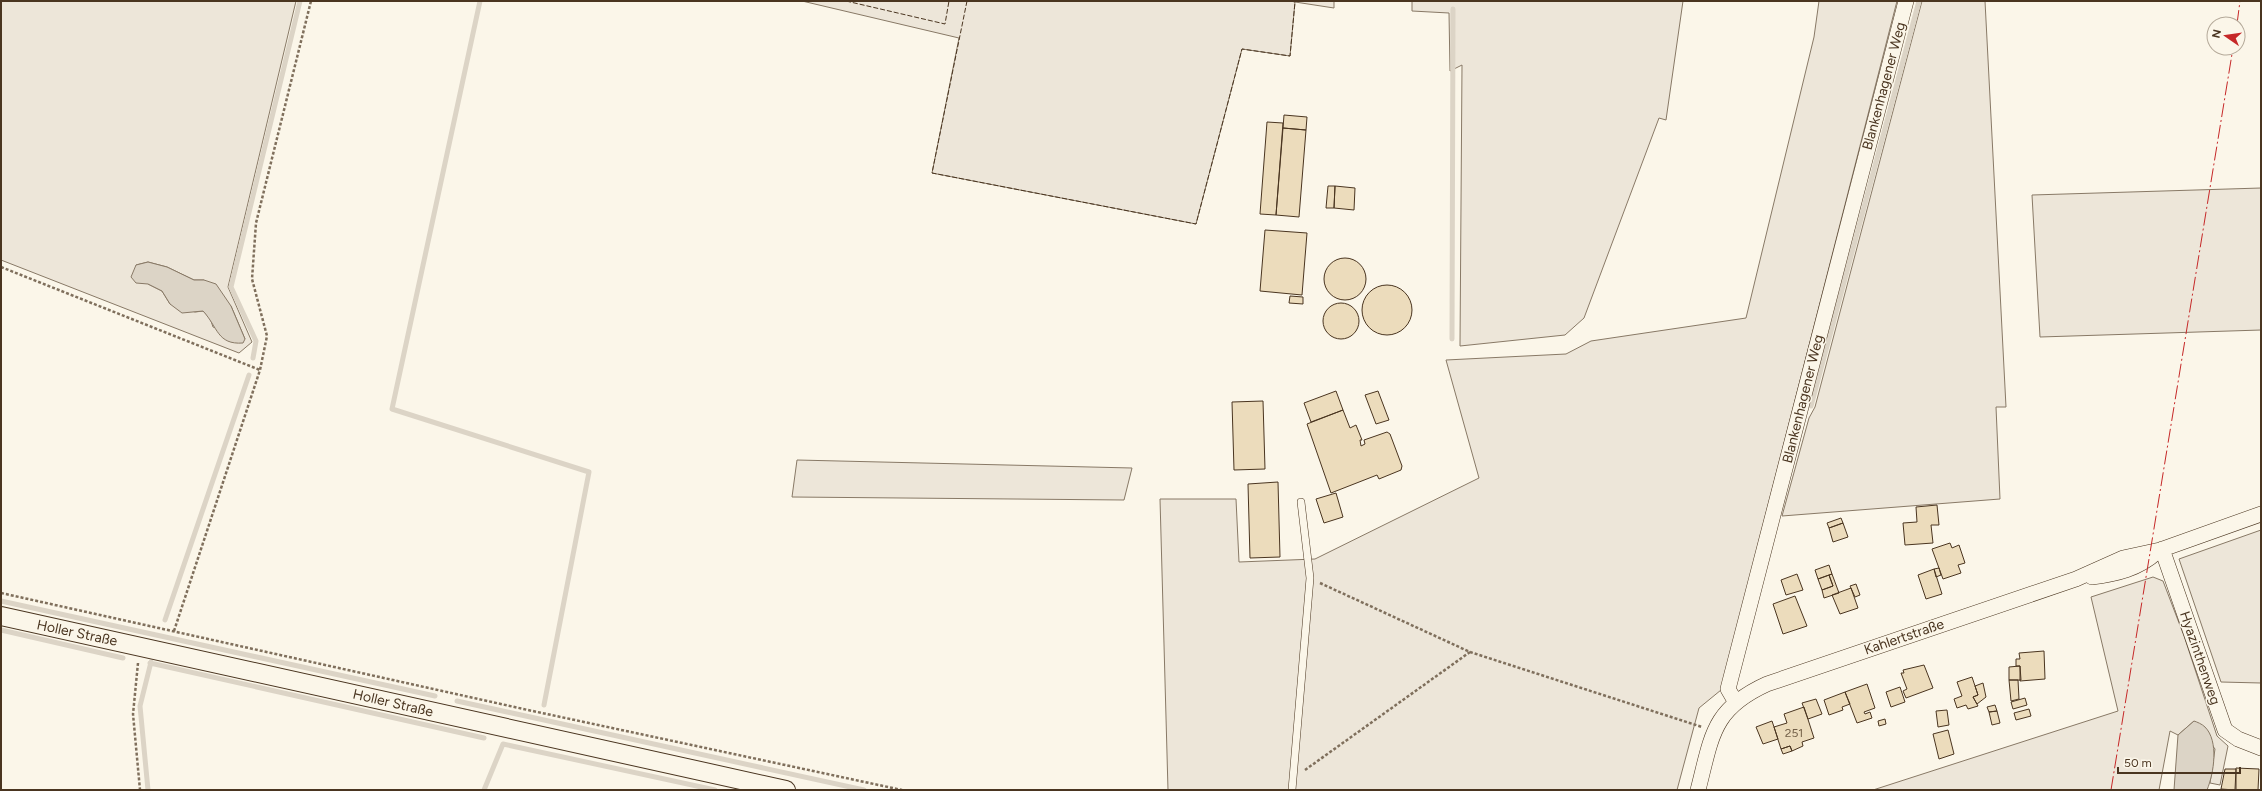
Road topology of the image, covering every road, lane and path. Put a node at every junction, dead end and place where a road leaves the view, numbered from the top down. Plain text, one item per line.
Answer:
1 (311, 1) edge
2 (1906, 1) edge
3 (1, 267) edge
4 (260, 370) junction
5 (1301, 502) dead end
6 (2261, 514) edge
7 (2161, 549) junction
8 (1310, 578) junction
9 (1, 593) edge
10 (1, 616) edge
11 (174, 631) junction
12 (141, 647) junction
13 (1470, 652) junction
14 (1735, 701) junction
15 (1714, 731) junction
16 (2261, 748) edge
17 (1292, 780) junction
18 (140, 790) edge
19 (786, 790) edge
20 (902, 790) edge
21 (1292, 790) edge
22 (1698, 790) edge

1 - 4 path
2 - 14 street, Blankenhagener Weg
3 - 4 path
4 - 11 path
5 - 8 lane
6 - 7 street, Kahlertstraße
7 - 14 street, Kahlertstraße
7 - 16 street, Hyazinthenweg
8 - 13 path
8 - 17 lane
9 - 11 path
10 - 12 street, Holler Straße
11 - 20 path
12 - 18 path
12 - 19 street, Holler Straße
13 - 15 path
13 - 17 path
14 - 15 street
15 - 22 street
17 - 21 lane

